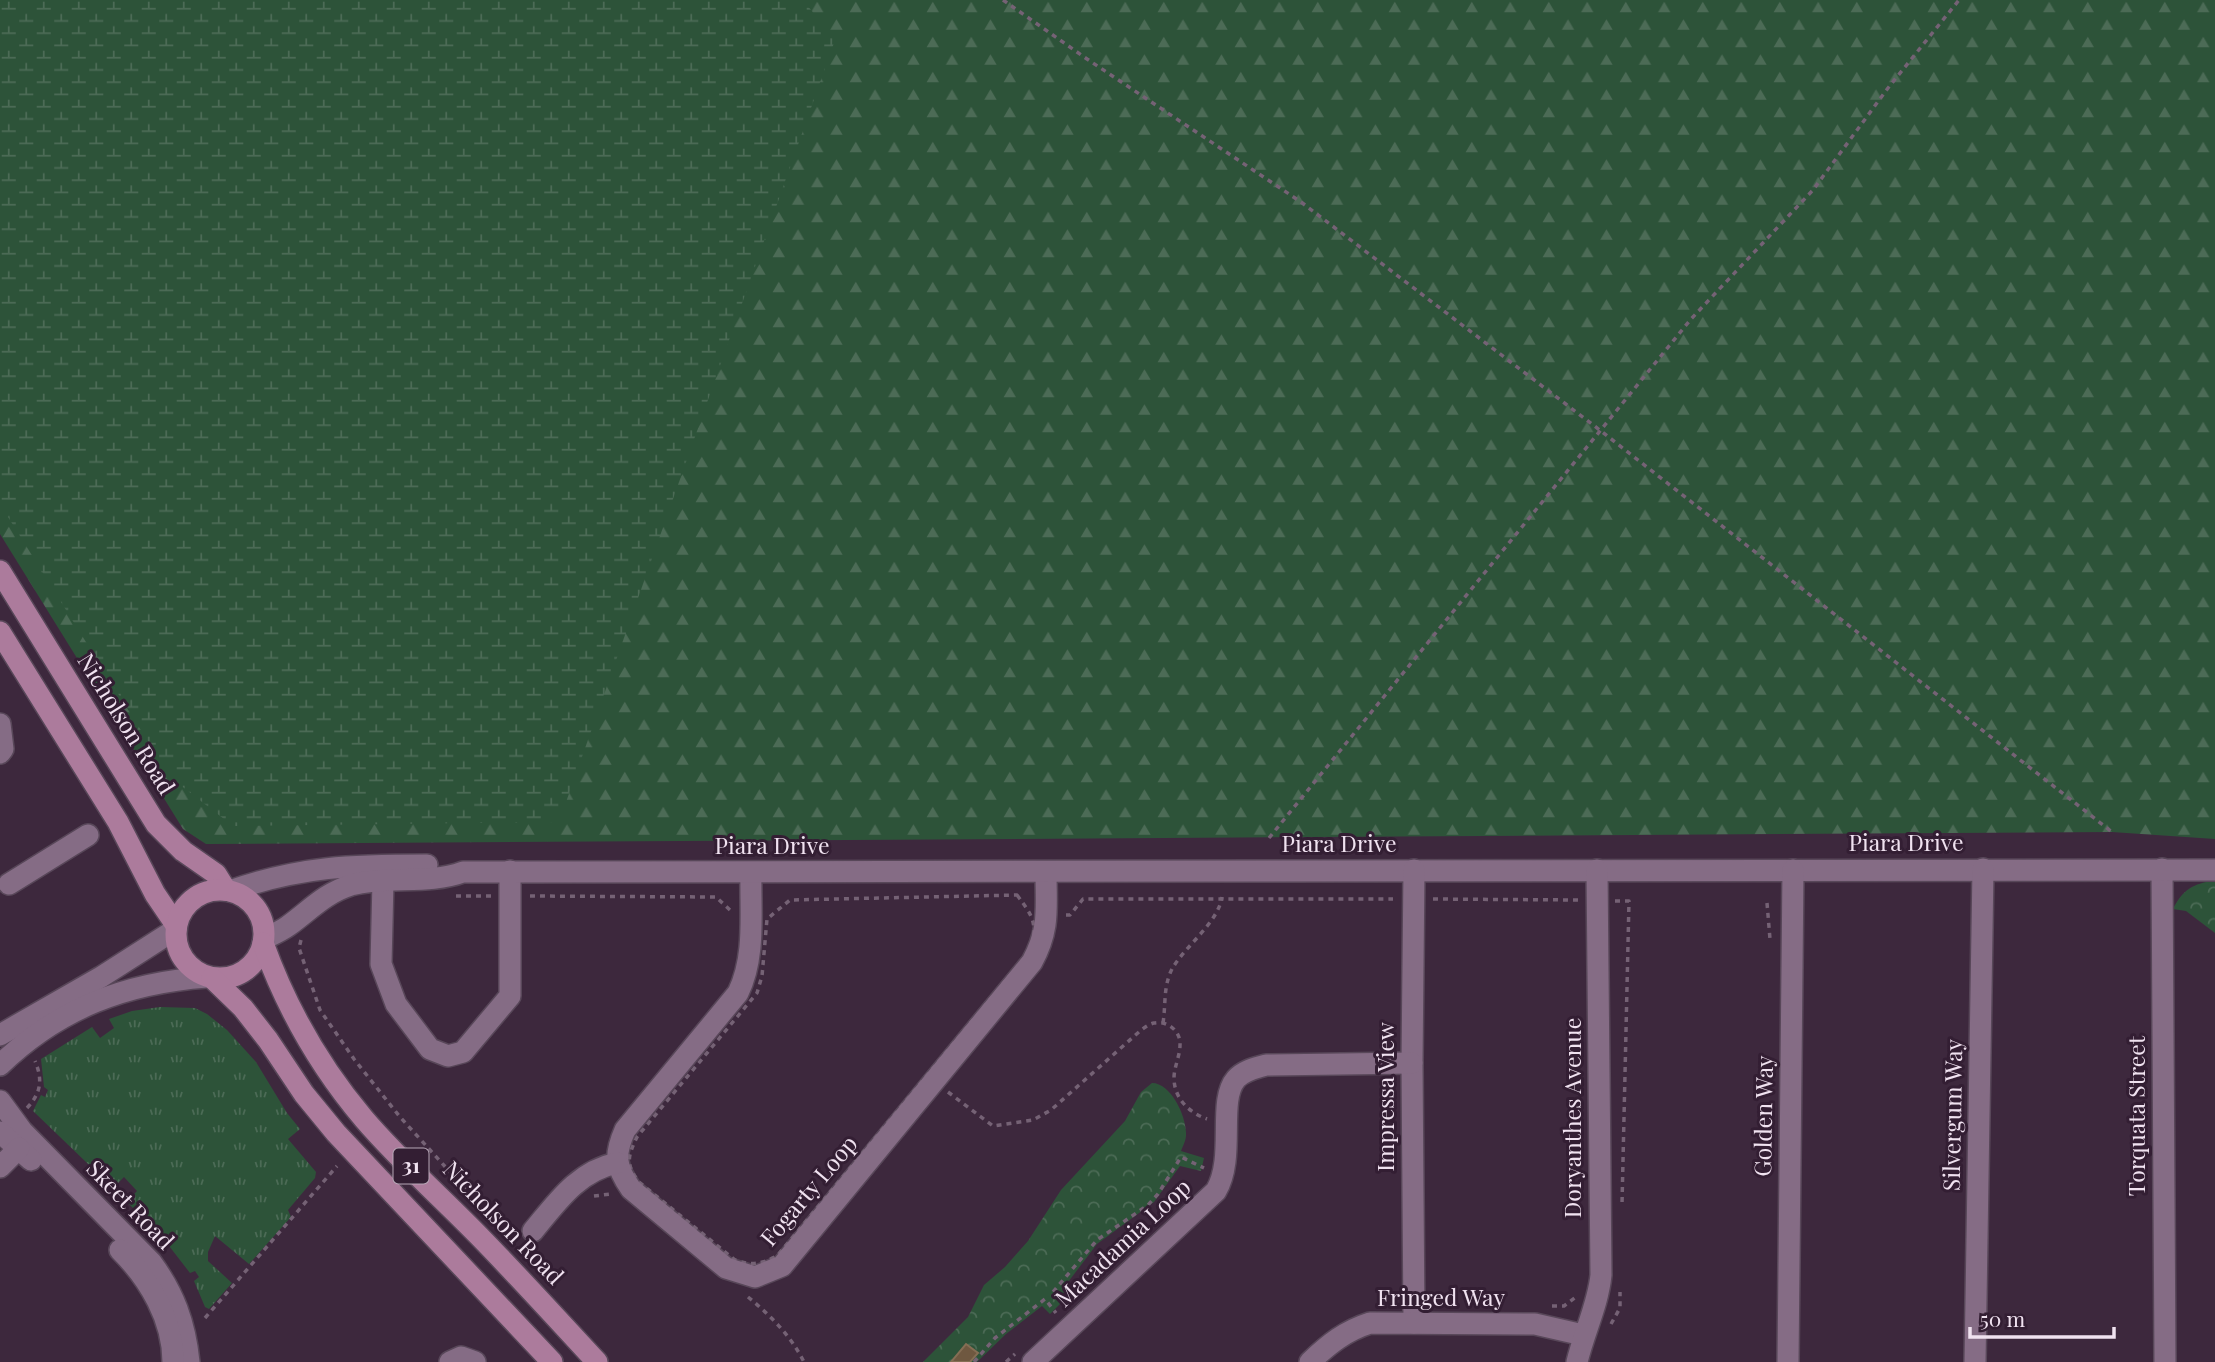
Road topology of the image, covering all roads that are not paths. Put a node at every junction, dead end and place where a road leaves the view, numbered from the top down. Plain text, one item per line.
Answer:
1 (0, 570) edge
2 (0, 632) edge
3 (0, 724) edge
4 (0, 752) edge
5 (88, 835) dead end
6 (16, 857) dead end
7 (1983, 869) junction
8 (2162, 869) junction
9 (1414, 870) junction
10 (1597, 870) junction
11 (1793, 870) junction
12 (2215, 870) edge
13 (510, 871) junction
14 (463, 872) junction
15 (1046, 872) junction
16 (751, 873) junction
17 (383, 881) junction
18 (4, 887) edge
19 (228, 890) junction
20 (176, 927) junction
21 (264, 941) junction
22 (210, 977) junction
23 (0, 1035) edge
24 (1412, 1063) junction
25 (0, 1065) edge
26 (0, 1101) edge
27 (0, 1132) edge
28 (19, 1148) junction
29 (617, 1163) junction
30 (0, 1167) edge
31 (533, 1231) dead end
32 (1414, 1323) junction
33 (1583, 1335) junction
34 (1025, 1357) edge
35 (173, 1362) edge
36 (189, 1362) edge
37 (450, 1362) edge
38 (475, 1362) edge
39 (552, 1362) edge
40 (597, 1362) edge
41 (1310, 1362) edge
42 (1577, 1362) edge
43 (1788, 1362) edge
44 (1975, 1362) edge
45 (2165, 1362) edge

1 - 19 main road, Nicholson Road / 31
2 - 20 main road, 31
3 - 4 street
5 - 18 street
6 - 18 street
7 - 8 street, Piara Drive
7 - 11 street, Piara Drive
7 - 44 street, Silvergum Way
8 - 12 street, Piara Drive
8 - 45 street, Torquata Street
9 - 10 street, Piara Drive
9 - 15 street, Piara Drive
9 - 24 street, Impressa View
10 - 11 street, Piara Drive
10 - 33 street, Doryanthes Avenue
11 - 43 street, Golden Way
13 - 14 street, Piara Drive
13 - 16 street, Piara Drive
13 - 17 street
14 - 17 street, Piara Drive
14 - 19 street, Piara Drive
15 - 16 street, Piara Drive
15 - 29 street, Fogarty Loop
16 - 29 street
17 - 21 street, Piara Drive
19 - 20 main road
19 - 21 main road, 31
20 - 22 main road, 31
20 - 23 street
21 - 22 main road
21 - 40 main road, Nicholson Road / 31
22 - 25 street
22 - 39 main road, 31
24 - 32 street, Impressa View
24 - 34 street, Macadamia Loop
26 - 36 street, Skeet Road
27 - 28 street, Skeet Road
28 - 30 street
28 - 35 street, Skeet Road
29 - 31 street
32 - 33 street, Fringed Way
32 - 41 street, Fringed Way
33 - 42 street, Doryanthes Avenue
37 - 38 street

